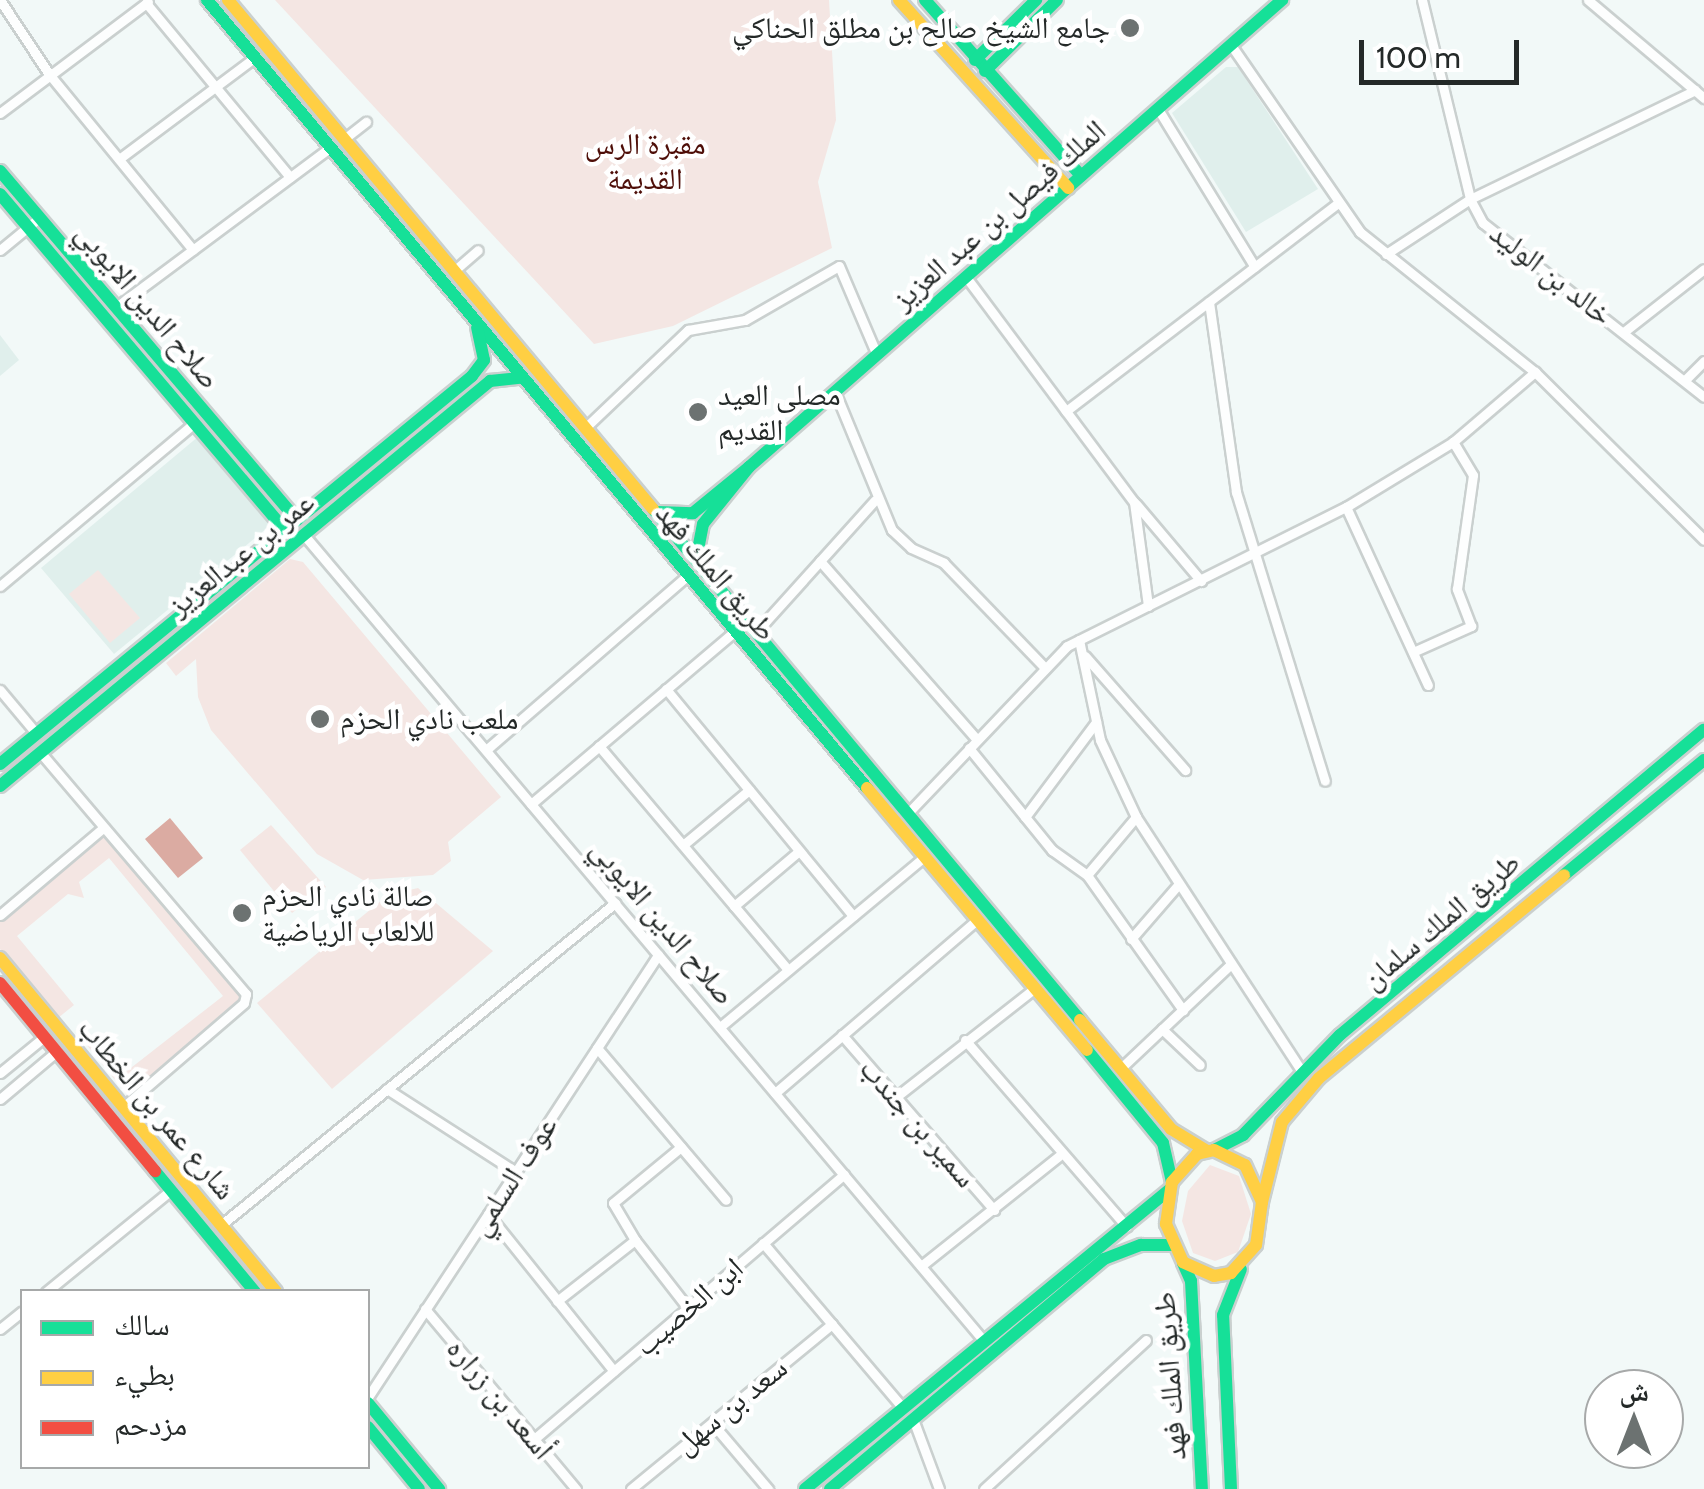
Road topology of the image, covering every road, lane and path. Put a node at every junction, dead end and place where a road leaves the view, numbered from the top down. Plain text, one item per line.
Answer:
1 (0, 0) edge
2 (207, 0) edge
3 (228, 0) edge
4 (899, 0) edge
5 (924, 0) edge
6 (1036, 0) edge
7 (1057, 0) edge
8 (1282, 0) edge
9 (1422, 0) edge
10 (1588, 0) edge
11 (142, 3) edge
12 (266, 44) junction
13 (1231, 45) junction
14 (252, 57) junction
15 (980, 66) junction
16 (49, 74) junction
17 (214, 87) junction
18 (1694, 90) junction
19 (1704, 98) edge
20 (1158, 108) junction
21 (0, 113) edge
22 (366, 122) dead end
23 (344, 138) junction
24 (327, 150) junction
25 (118, 159) junction
26 (0, 171) edge
27 (1081, 176) junction
28 (290, 178) junction
29 (1068, 188) junction
30 (0, 194) edge
31 (1470, 198) junction
32 (1338, 203) junction
33 (40, 218) junction
34 (28, 227) junction
35 (0, 250) edge
36 (192, 250) junction
37 (478, 250) dead end
38 (1386, 254) junction
39 (1255, 266) junction
40 (1704, 269) edge
41 (455, 270) junction
42 (966, 277) junction
43 (1209, 302) junction
44 (116, 307) junction
45 (478, 328) junction
46 (1625, 331) junction
47 (877, 355) junction
48 (1704, 361) edge
49 (1536, 372) junction
50 (520, 378) junction
51 (1684, 380) junction
52 (835, 392) junction
53 (1704, 396) edge
54 (1066, 411) junction
55 (194, 423) junction
56 (586, 428) junction
57 (1453, 442) junction
58 (749, 467) junction
59 (876, 500) junction
60 (1134, 502) junction
61 (1346, 508) junction
62 (657, 512) junction
63 (682, 517) junction
64 (297, 520) junction
65 (702, 524) junction
66 (284, 530) junction
67 (304, 534) junction
68 (678, 536) junction
69 (1704, 540) edge
70 (665, 551) junction
71 (1260, 553) junction
72 (696, 559) junction
73 (820, 561) junction
74 (687, 576) junction
75 (1201, 581) junction
76 (0, 586) edge
77 (1148, 606) junction
78 (756, 630) junction
79 (734, 632) junction
80 (1079, 640) junction
81 (1082, 652) junction
82 (1413, 652) junction
83 (1046, 668) junction
84 (1428, 685) dead end
85 (0, 690) edge
86 (666, 690) junction
87 (1096, 722) junction
88 (1704, 730) edge
89 (36, 733) junction
90 (973, 744) junction
91 (600, 746) junction
92 (486, 750) junction
93 (40, 752) junction
94 (1704, 760) edge
95 (0, 764) edge
96 (1186, 770) dead end
97 (1325, 781) dead end
98 (0, 786) edge
99 (748, 790) junction
100 (531, 804) junction
101 (908, 812) junction
102 (1024, 817) junction
103 (1136, 817) junction
104 (104, 828) junction
105 (683, 845) junction
106 (799, 851) junction
107 (924, 857) junction
108 (1086, 875) junction
109 (1178, 885) junction
110 (615, 903) junction
111 (734, 906) junction
112 (0, 915) edge
113 (853, 916) junction
114 (977, 920) junction
115 (1131, 939) junction
116 (658, 955) junction
117 (0, 958) edge
118 (1231, 964) junction
119 (788, 970) junction
120 (0, 983) edge
121 (1034, 988) junction
122 (1183, 1010) junction
123 (720, 1027) junction
124 (1162, 1029) junction
125 (842, 1035) junction
126 (44, 1036) junction
127 (965, 1040) junction
128 (598, 1048) junction
129 (56, 1052) junction
130 (1200, 1065) dead end
131 (1122, 1067) junction
132 (1302, 1072) junction
133 (0, 1073) edge
134 (387, 1089) junction
135 (775, 1093) junction
136 (896, 1097) junction
137 (0, 1099) edge
138 (123, 1107) junction
139 (681, 1147) junction
140 (1210, 1150) junction
141 (1060, 1156) junction
142 (516, 1172) junction
143 (844, 1174) junction
144 (1171, 1186) junction
145 (171, 1190) junction
146 (726, 1200) dead end
147 (1262, 1202) junction
148 (994, 1210) junction
149 (488, 1214) junction
150 (220, 1225) junction
151 (1127, 1227) junction
152 (635, 1240) junction
153 (763, 1243) junction
154 (1172, 1245) junction
155 (1183, 1262) junction
156 (1245, 1262) junction
157 (921, 1266) junction
158 (50, 1289) edge
159 (253, 1289) edge
160 (273, 1289) edge
161 (558, 1301) junction
162 (688, 1308) junction
163 (425, 1309) junction
164 (20, 1313) edge
165 (832, 1324) junction
166 (0, 1329) edge
167 (1146, 1340) dead end
168 (984, 1341) junction
169 (614, 1371) junction
170 (370, 1397) edge
171 (370, 1403) edge
172 (903, 1408) junction
173 (913, 1419) junction
174 (712, 1423) junction
175 (370, 1429) edge
176 (534, 1440) junction
177 (419, 1489) edge
178 (439, 1489) edge
179 (576, 1489) edge
180 (631, 1489) edge
181 (768, 1489) edge
182 (805, 1489) edge
183 (830, 1489) edge
184 (939, 1489) edge
185 (984, 1489) edge
186 (1202, 1489) edge
187 (1231, 1489) edge

1 - 16 street
2 - 14 main road, طريق الملك فهد
3 - 12 main road, طريق الملك فهد
4 - 29 main road
5 - 15 main road
6 - 15 main road
7 - 15 main road
8 - 13 main road, الملك فيصل بن عبد العزيز
9 - 31 street, خالد بن الوليد
10 - 18 street
11 - 16 street
11 - 17 street
12 - 14 main road
12 - 23 main road, طريق الملك فهد
13 - 20 main road, الملك فيصل بن عبد العزيز
13 - 32 street
14 - 17 street
14 - 24 main road, طريق الملك فهد
15 - 27 main road
16 - 21 street
16 - 25 street
17 - 25 street
17 - 28 street
18 - 19 street
18 - 31 street
20 - 27 main road, الملك فيصل بن عبد العزيز
20 - 39 street
22 - 23 street
23 - 41 main road, طريق الملك فهد
24 - 28 street
24 - 45 main road, طريق الملك فهد
25 - 36 street
26 - 33 main road, صلاح الدين الايوبي
27 - 29 main road, الملك فيصل بن عبد العزيز
28 - 36 street
29 - 42 main road, الملك فيصل بن عبد العزيز
30 - 34 main road, صلاح الدين الايوبي
31 - 38 street
31 - 46 street, خالد بن الوليد
32 - 38 street
32 - 39 street
33 - 34 street
33 - 44 main road, صلاح الدين الايوبي
34 - 35 street
34 - 55 main road, صلاح الدين الايوبي
36 - 44 street
37 - 41 street
38 - 49 street
39 - 43 street
40 - 46 street
41 - 56 main road, طريق الملك فهد
42 - 47 main road, الملك فيصل بن عبد العزيز
42 - 54 street
43 - 54 street
43 - 71 street
44 - 64 main road, صلاح الدين الايوبي
45 - 50 main road, طريق الملك فهد
45 - 64 main road, عمر بن عبدالعزيز
46 - 51 street, خالد بن الوليد
47 - 52 main road, الملك فيصل بن عبد العزيز
47 - 56 street
48 - 51 street
49 - 57 street
49 - 69 street
50 - 67 main road, عمر بن عبدالعزيز
50 - 70 main road, طريق الملك فهد
51 - 53 street, خالد بن الوليد
52 - 58 main road, الملك فيصل بن عبد العزيز
52 - 59 street
54 - 60 street
55 - 66 main road, صلاح الدين الايوبي
55 - 76 street
56 - 62 main road, طريق الملك فهد
57 - 61 street
57 - 82 street
58 - 63 main road
58 - 65 main road
59 - 73 street
59 - 83 street
60 - 75 street
60 - 77 street
61 - 71 street
61 - 82 street
62 - 63 main road
62 - 68 main road, طريق الملك فهد
63 - 68 main road
64 - 66 main road, عمر بن عبدالعزيز
65 - 68 main road
65 - 72 main road
66 - 89 main road, عمر بن عبدالعزيز
67 - 92 street, صلاح الدين الايوبي
67 - 93 main road, عمر بن عبدالعزيز
68 - 70 main road
68 - 72 main road, طريق الملك فهد
70 - 74 main road, طريق الملك فهد
71 - 75 street
71 - 97 street
72 - 78 main road, طريق الملك فهد
73 - 78 street
73 - 90 street
74 - 79 main road, طريق الملك فهد
74 - 92 street
75 - 77 street
77 - 80 street
78 - 101 main road, طريق الملك فهد
79 - 86 street
79 - 107 main road, طريق الملك فهد
80 - 81 street
80 - 83 street
81 - 87 street
81 - 96 street
82 - 84 street
83 - 90 street
85 - 89 street
86 - 91 street
86 - 99 street
87 - 102 street
87 - 103 street
88 - 132 main road, طريق الملك سلمان
89 - 95 main road, عمر بن عبدالعزيز
90 - 101 street
90 - 102 street
91 - 100 street
91 - 105 street
92 - 100 street, صلاح الدين الايوبي
93 - 98 main road, عمر بن عبدالعزيز
93 - 104 street
94 - 147 main road, طريق الملك سلمان
99 - 105 street
99 - 106 street
100 - 110 street, صلاح الدين الايوبي
101 - 131 main road, طريق الملك فهد
102 - 108 street
103 - 108 street
103 - 109 street
104 - 112 street
104 - 138 street
105 - 111 street
106 - 111 street
106 - 113 street
107 - 113 street
107 - 114 main road, طريق الملك فهد
108 - 115 street
109 - 115 street
109 - 118 street
110 - 116 street, صلاح الدين الايوبي
110 - 134 street
111 - 119 street
113 - 119 street
114 - 121 main road, طريق الملك فهد
114 - 125 street
115 - 122 street
116 - 123 street, صلاح الدين الايوبي
116 - 128 street, عوف السلمي
117 - 138 main road, شارع عمر بن الخطاب
118 - 122 street
118 - 132 street
119 - 123 street
120 - 126 main road, شارع عمر بن الخطاب
121 - 127 street
121 - 144 main road, طريق الملك فهد
122 - 124 street
123 - 135 street, صلاح الدين الايوبي
124 - 130 street
124 - 131 street
125 - 135 street
125 - 136 street, سمير بن جندب
126 - 129 main road, شارع عمر بن الخطاب
126 - 133 street
127 - 136 street
127 - 141 street
128 - 139 street
128 - 142 street, عوف السلمي
129 - 137 street
129 - 145 main road, شارع عمر بن الخطاب
131 - 140 main road, طريق الملك فهد
132 - 140 main road, طريق الملك سلمان
134 - 142 street
134 - 150 street
135 - 143 street, صلاح الدين الايوبي
136 - 148 street, سمير بن جندب
138 - 150 main road, شارع عمر بن الخطاب
139 - 146 street
139 - 152 street
140 - 144 main road
140 - 147 main road
141 - 148 street
141 - 151 street
142 - 149 street, عوف السلمي
143 - 153 street, ابن الخصيب
143 - 157 street, صلاح الدين الايوبي
144 - 151 main road
144 - 154 main road
145 - 158 street
145 - 159 main road, شارع عمر بن الخطاب
147 - 156 main road
148 - 157 street
149 - 161 street
149 - 163 street, عوف السلمي
150 - 160 main road, شارع عمر بن الخطاب
151 - 168 main road
152 - 161 street
152 - 162 street
153 - 162 street, ابن الخصيب
153 - 165 street
154 - 155 main road
154 - 173 main road
155 - 156 main road
155 - 186 main road, طريق الملك فهد
156 - 187 main road, طريق الملك فهد
157 - 168 street, صلاح الدين الايوبي
161 - 169 street
162 - 169 street, ابن الخصيب
163 - 170 street, عوف السلمي
163 - 176 street, أسعد بن زراره
164 - 166 street
165 - 172 street
165 - 174 street, سعد بن سهل
167 - 185 street
168 - 172 main road
169 - 176 street, ابن الخصيب
171 - 178 main road
172 - 182 main road
173 - 183 main road
173 - 184 street
174 - 180 street, سعد بن سهل
174 - 181 street
175 - 177 main road
176 - 179 street, أسعد بن زراره

